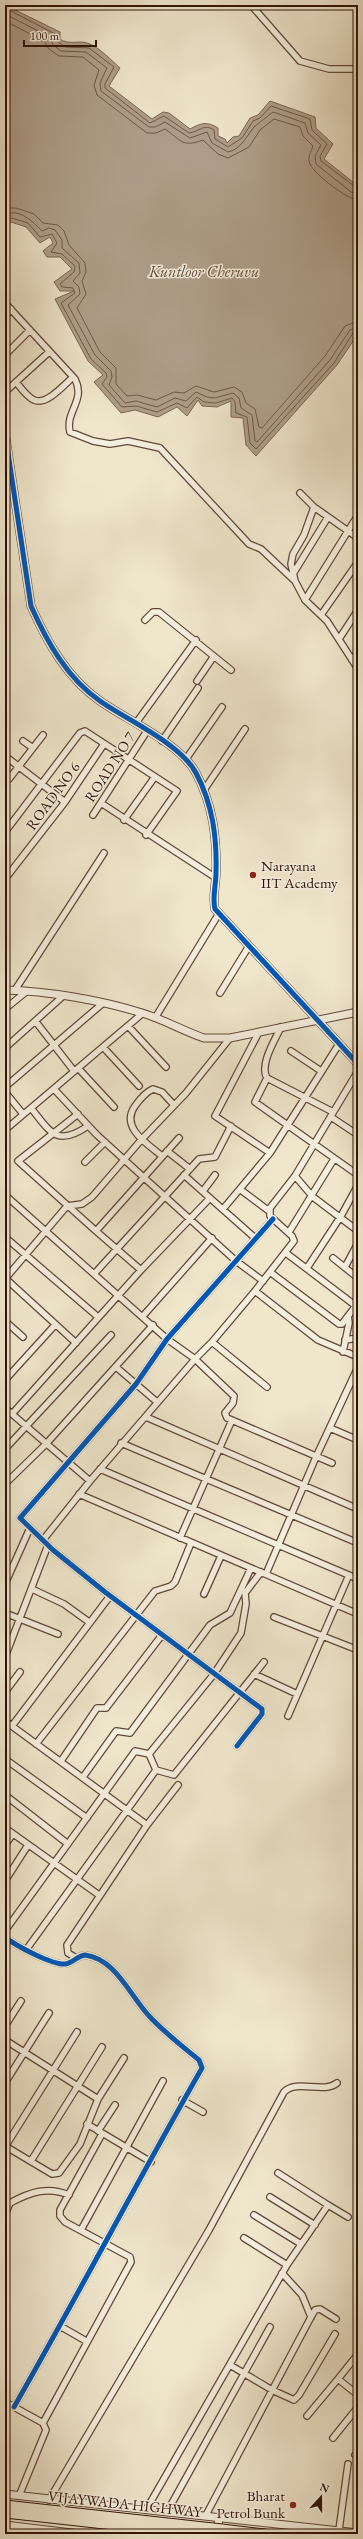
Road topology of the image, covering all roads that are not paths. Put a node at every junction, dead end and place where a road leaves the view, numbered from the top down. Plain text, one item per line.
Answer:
1 (251, 5) edge
2 (358, 63) edge
3 (5, 303) edge
4 (11, 309) junction
5 (5, 315) edge
6 (30, 330) junction
7 (49, 352) junction
8 (5, 355) edge
9 (73, 377) junction
10 (16, 382) junction
11 (5, 392) edge
12 (6, 437) edge
13 (300, 493) dead end
14 (314, 507) junction
15 (358, 515) edge
16 (328, 517) junction
17 (347, 530) junction
18 (358, 538) edge
19 (358, 562) edge
20 (293, 574) junction
21 (295, 581) junction
22 (305, 600) junction
23 (358, 610) edge
24 (321, 615) junction
25 (145, 620) dead end
26 (339, 639) junction
27 (196, 640) junction
28 (358, 652) edge
29 (214, 656) junction
30 (352, 660) junction
31 (358, 669) edge
32 (231, 670) dead end
33 (196, 681) dead end
34 (198, 688) dead end
35 (222, 707) dead end
36 (136, 723) junction
37 (245, 729) dead end
38 (147, 731) junction
39 (43, 735) dead end
40 (23, 741) dead end
41 (162, 741) junction
42 (104, 744) junction
43 (33, 748) junction
44 (6, 758) edge
45 (186, 759) junction
46 (129, 760) junction
47 (19, 767) junction
48 (154, 778) junction
49 (9, 779) dead end
50 (42, 784) junction
51 (204, 790) junction
52 (65, 802) junction
53 (100, 804) junction
54 (93, 815) dead end
55 (124, 820) junction
56 (5, 832) edge
57 (146, 835) junction
58 (104, 853) dead end
59 (5, 878) edge
60 (216, 878) junction
61 (218, 915) junction
62 (249, 946) junction
63 (5, 990) edge
64 (15, 990) junction
65 (27, 991) junction
66 (220, 993) dead end
67 (62, 997) junction
68 (102, 1004) junction
69 (5, 1009) edge
70 (358, 1012) edge
71 (143, 1013) junction
72 (155, 1018) junction
73 (318, 1021) junction
74 (36, 1022) junction
75 (128, 1026) junction
76 (281, 1028) junction
77 (259, 1032) junction
78 (230, 1038) junction
79 (339, 1044) junction
80 (54, 1046) junction
81 (103, 1047) junction
82 (5, 1048) edge
83 (291, 1051) dead end
84 (358, 1064) edge
85 (166, 1067) dead end
86 (76, 1070) junction
87 (321, 1071) junction
88 (358, 1072) edge
89 (267, 1078) junction
90 (140, 1086) dead end
91 (5, 1087) edge
92 (54, 1089) junction
93 (5, 1092) edge
94 (306, 1098) junction
95 (174, 1105) junction
96 (114, 1107) dead end
97 (30, 1108) junction
98 (23, 1114) junction
99 (78, 1114) junction
100 (332, 1114) junction
101 (287, 1125) junction
102 (88, 1126) junction
103 (231, 1126) junction
104 (5, 1130) edge
105 (53, 1135) junction
106 (358, 1135) edge
107 (142, 1138) junction
108 (179, 1138) dead end
109 (105, 1142) junction
110 (314, 1144) junction
111 (167, 1151) junction
112 (270, 1153) junction
113 (162, 1156) junction
114 (334, 1159) junction
115 (125, 1160) junction
116 (85, 1162) dead end
117 (190, 1169) junction
118 (184, 1175) junction
119 (214, 1175) dead end
120 (358, 1175) edge
121 (295, 1176) junction
122 (143, 1177) junction
123 (358, 1185) edge
124 (241, 1190) junction
125 (203, 1191) junction
126 (5, 1195) edge
127 (164, 1195) junction
128 (311, 1195) junction
129 (210, 1198) junction
130 (67, 1206) junction
131 (223, 1209) junction
132 (269, 1211) junction
133 (341, 1216) junction
134 (191, 1218) junction
135 (273, 1219) junction
136 (46, 1230) junction
137 (358, 1231) edge
138 (96, 1232) junction
139 (289, 1232) junction
140 (5, 1237) edge
141 (212, 1238) junction
142 (255, 1238) junction
143 (358, 1243) edge
144 (117, 1248) junction
145 (286, 1253) junction
146 (25, 1254) junction
147 (333, 1258) dead end
148 (236, 1261) junction
149 (345, 1267) junction
150 (306, 1268) junction
151 (141, 1270) junction
152 (270, 1272) junction
153 (95, 1273) junction
154 (5, 1278) edge
155 (358, 1278) edge
156 (263, 1281) junction
157 (256, 1291) junction
158 (120, 1295) junction
159 (357, 1304) edge
160 (143, 1316) junction
161 (348, 1316) junction
162 (98, 1317) junction
163 (5, 1321) edge
164 (55, 1325) junction
165 (153, 1325) junction
166 (111, 1335) dead end
167 (23, 1337) dead end
168 (358, 1338) edge
169 (167, 1339) junction
170 (345, 1340) junction
171 (212, 1342) junction
172 (76, 1343) junction
173 (343, 1352) junction
174 (358, 1357) edge
175 (195, 1360) junction
176 (116, 1366) junction
177 (358, 1367) edge
178 (5, 1380) edge
179 (136, 1384) junction
180 (267, 1387) dead end
181 (158, 1402) junction
182 (5, 1408) edge
183 (12, 1414) junction
184 (146, 1417) junction
185 (232, 1420) junction
186 (25, 1426) junction
187 (330, 1428) junction
188 (358, 1440) edge
189 (121, 1443) junction
190 (46, 1444) junction
191 (5, 1449) edge
192 (219, 1449) junction
193 (316, 1457) junction
194 (67, 1463) junction
195 (332, 1463) dead end
196 (100, 1469) junction
197 (206, 1479) junction
198 (90, 1481) junction
199 (5, 1484) edge
200 (304, 1487) junction
201 (79, 1494) junction
202 (193, 1509) junction
203 (358, 1509) edge
204 (291, 1515) junction
205 (30, 1528) junction
206 (180, 1538) junction
207 (43, 1540) junction
208 (191, 1543) junction
209 (358, 1543) edge
210 (48, 1545) junction
211 (279, 1545) junction
212 (221, 1556) junction
213 (251, 1568) junction
214 (263, 1573) junction
215 (349, 1575) junction
216 (358, 1579) edge
217 (5, 1584) edge
218 (32, 1589) junction
219 (245, 1593) junction
220 (204, 1594) dead end
221 (110, 1596) junction
222 (234, 1603) junction
223 (336, 1604) junction
224 (5, 1613) edge
225 (358, 1614) edge
226 (136, 1616) junction
227 (274, 1617) dead end
228 (20, 1618) junction
229 (89, 1622) junction
230 (58, 1634) dead end
231 (162, 1635) junction
232 (323, 1637) junction
233 (358, 1650) edge
234 (187, 1654) junction
235 (5, 1657) edge
236 (264, 1662) dead end
237 (20, 1672) dead end
238 (214, 1674) junction
239 (254, 1674) junction
240 (5, 1692) edge
241 (240, 1694) junction
242 (297, 1694) junction
243 (288, 1716) dead end
244 (5, 1721) edge
245 (12, 1726) junction
246 (36, 1744) junction
247 (237, 1746) dead end
248 (150, 1754) junction
249 (5, 1760) edge
250 (61, 1761) junction
251 (156, 1770) junction
252 (83, 1777) junction
253 (178, 1786) dead end
254 (105, 1793) junction
255 (5, 1795) edge
256 (128, 1810) junction
257 (87, 1818) junction
258 (147, 1825) junction
259 (5, 1828) edge
260 (13, 1834) junction
261 (68, 1844) junction
262 (5, 1845) edge
263 (28, 1845) junction
264 (53, 1864) junction
265 (76, 1880) junction
266 (5, 1881) edge
267 (99, 1895) junction
268 (5, 1931) edge
269 (5, 1938) edge
270 (26, 1950) junction
271 (76, 1958) junction
272 (21, 2001) dead end
273 (49, 2013) dead end
274 (5, 2026) edge
275 (77, 2032) dead end
276 (5, 2040) edge
277 (102, 2047) dead end
278 (25, 2052) junction
279 (124, 2058) dead end
280 (53, 2071) junction
281 (163, 2081) dead end
282 (5, 2083) edge
283 (337, 2083) dead end
284 (78, 2086) junction
285 (98, 2099) junction
286 (182, 2100) junction
287 (115, 2105) dead end
288 (203, 2112) dead end
289 (87, 2124) junction
290 (100, 2132) junction
291 (5, 2146) edge
292 (126, 2148) junction
293 (31, 2161) junction
294 (151, 2162) junction
295 (278, 2172) dead end
296 (69, 2195) junction
297 (270, 2197) dead end
298 (328, 2205) junction
299 (5, 2214) edge
300 (254, 2215) dead end
301 (348, 2217) dead end
302 (315, 2225) junction
303 (81, 2230) junction
304 (244, 2238) dead end
305 (106, 2244) junction
306 (301, 2244) junction
307 (286, 2265) junction
308 (282, 2273) junction
309 (311, 2317) junction
310 (336, 2319) dead end
311 (60, 2326) junction
312 (270, 2327) dead end
313 (335, 2334) dead end
314 (86, 2341) junction
315 (358, 2354) edge
316 (230, 2365) junction
317 (246, 2374) junction
318 (338, 2379) junction
319 (272, 2390) junction
320 (358, 2395) edge
321 (5, 2402) edge
322 (14, 2406) junction
323 (358, 2407) edge
324 (307, 2416) dead end
325 (42, 2423) junction
326 (333, 2438) dead end
327 (348, 2464) dead end
328 (5, 2494) edge
329 (19, 2496) junction
330 (49, 2500) junction
331 (5, 2505) edge
332 (146, 2510) junction
333 (167, 2512) junction
334 (5, 2513) edge
335 (206, 2515) junction
336 (219, 2517) junction
337 (5, 2525) edge
338 (339, 2530) junction
339 (32, 2531) edge
340 (217, 2531) edge
341 (358, 2533) edge
342 (80, 2534) edge
343 (195, 2534) edge
344 (265, 2534) edge

1 - 2 street
3 - 4 street
4 - 5 street
4 - 6 street
6 - 7 street
6 - 8 street
7 - 9 street
7 - 10 street
9 - 10 street
9 - 21 street
10 - 11 street
12 - 36 street
13 - 14 street
14 - 16 street
14 - 20 street
15 - 17 street
16 - 17 street
16 - 20 street
17 - 18 street
17 - 22 street
19 - 24 street
20 - 21 street
21 - 22 street
22 - 24 street
23 - 26 street
24 - 26 street
25 - 27 street
26 - 30 street
27 - 29 street
27 - 36 street
28 - 30 street
29 - 32 street
29 - 33 street
30 - 31 street
34 - 41 street
35 - 45 street
36 - 38 street
37 - 51 street
38 - 41 street
38 - 46 street, ROAD NO 7
39 - 43 street
40 - 43 street
41 - 45 street
42 - 46 street
42 - 50 street
42 - 52 street, ROAD NO 6
43 - 47 street
44 - 47 street
45 - 51 street
46 - 48 street
46 - 53 street, ROAD NO 7
47 - 49 street
47 - 50 street
48 - 55 street
48 - 57 street
50 - 52 street
50 - 56 street
51 - 60 street
52 - 59 street, ROAD NO 6
53 - 54 street, ROAD NO 7
53 - 55 street
55 - 57 street
57 - 60 street
58 - 64 street
60 - 61 street
61 - 62 street
61 - 72 street
62 - 66 street
62 - 73 street
63 - 64 street
64 - 65 street
65 - 67 street
65 - 69 street
67 - 68 street
67 - 74 street
68 - 71 street
68 - 80 street
70 - 73 street
71 - 72 street
71 - 75 street
72 - 78 street
73 - 76 street
73 - 79 street
74 - 80 street
74 - 82 street
75 - 81 street
75 - 85 street
76 - 77 street
76 - 89 street
77 - 78 street
77 - 103 street
78 - 95 street
79 - 84 street
79 - 87 street
80 - 86 street
80 - 91 street
81 - 86 street
81 - 90 street
83 - 87 street
86 - 92 street
86 - 96 street
87 - 94 street
88 - 100 street
89 - 94 street
89 - 101 street
92 - 97 street
92 - 99 street
93 - 98 street
94 - 100 street
94 - 101 street
95 - 107 street
95 - 107 street
97 - 98 street
97 - 105 street
98 - 104 street
99 - 102 street
99 - 105 street
100 - 106 street
100 - 110 street
101 - 110 street
101 - 112 street
102 - 105 street
102 - 109 street
103 - 112 street
103 - 117 street
105 - 130 street
107 - 113 street
107 - 115 street
108 - 111 street
109 - 115 street
109 - 116 street
110 - 114 street
110 - 121 street
111 - 113 street
111 - 117 street
112 - 124 street
113 - 122 street
114 - 120 street
114 - 128 street
115 - 122 street
115 - 130 street
117 - 118 street
118 - 125 street
118 - 127 street
119 - 125 street
121 - 128 street
121 - 132 street
122 - 127 street
122 - 138 street
123 - 133 street
124 - 131 street
124 - 132 street
125 - 129 street
126 - 136 street
127 - 134 street
127 - 144 street
128 - 133 street
128 - 139 street
129 - 131 street
129 - 134 street
130 - 136 street
130 - 138 street
131 - 142 street
132 - 135 street
133 - 137 street
133 - 150 street
134 - 141 street
134 - 151 street
135 - 139 street
135 - 142 street
136 - 146 street
136 - 153 street
138 - 144 street
139 - 145 street
140 - 146 street
141 - 148 street
141 - 160 street
142 - 148 street
143 - 149 street
144 - 151 street
144 - 153 street
145 - 150 street
145 - 152 street
146 - 154 street
146 - 162 street
147 - 149 street
148 - 156 street
148 - 169 street
149 - 155 street
150 - 159 street
151 - 158 street
152 - 156 street
152 - 161 street
153 - 158 street
154 - 164 street
156 - 157 street
157 - 171 street
157 - 173 street
158 - 160 street
158 - 162 street
159 - 161 street
160 - 165 street
161 - 170 street
162 - 172 street
163 - 167 street
164 - 172 street
164 - 178 street
165 - 169 street
165 - 176 street
166 - 186 street
168 - 170 street
169 - 175 street
169 - 179 street
170 - 173 street
171 - 175 street
171 - 180 street
172 - 183 street
173 - 174 street
175 - 181 street
175 - 185 street
176 - 179 street
176 - 190 street
177 - 187 street
179 - 181 street
179 - 194 street
181 - 184 street
182 - 183 street
183 - 186 street
184 - 189 street
184 - 192 street
185 - 192 street
185 - 193 street
186 - 190 street
186 - 191 street
187 - 188 street
187 - 193 street
189 - 196 street
189 - 197 street
190 - 194 street
190 - 199 street
192 - 197 street
192 - 200 street
193 - 195 street
193 - 200 street
194 - 198 street
194 - 205 street
196 - 198 street
196 - 202 street
197 - 202 street
197 - 204 street
198 - 201 street
200 - 203 street
200 - 204 street
201 - 206 street
201 - 207 street
202 - 206 street
202 - 211 street
204 - 209 street
204 - 211 street
205 - 207 street
205 - 217 street
206 - 208 street
207 - 210 street
208 - 212 street
208 - 226 street
210 - 218 street
210 - 221 street
211 - 214 street
211 - 215 street
212 - 213 street
212 - 220 street
213 - 214 street
213 - 222 street
214 - 219 street
214 - 223 street
215 - 216 street
215 - 223 street
218 - 228 street
218 - 229 street
219 - 222 street
219 - 238 street
221 - 226 street
221 - 229 street
222 - 234 street
223 - 225 street
223 - 232 street
224 - 228 street
226 - 231 street
226 - 246 street
227 - 232 street
228 - 230 street
228 - 235 street
229 - 245 street
231 - 234 street
231 - 250 street
232 - 233 street
232 - 242 street
234 - 238 street
234 - 252 street
236 - 239 street
237 - 240 street
238 - 241 street
238 - 248 street
239 - 241 street
239 - 242 street
241 - 247 street
241 - 251 street
242 - 243 street
244 - 245 street
245 - 246 street
246 - 250 street
248 - 251 street
248 - 254 street
249 - 257 street
250 - 252 street
251 - 256 street
252 - 254 street
253 - 258 street
254 - 256 street
254 - 257 street
255 - 261 street
256 - 258 street
256 - 265 street
257 - 261 street
258 - 267 street
259 - 260 street
260 - 262 street
260 - 263 street
261 - 264 street
263 - 264 street
263 - 266 street
264 - 265 street
264 - 268 street
265 - 267 street
265 - 270 street
267 - 271 street
269 - 270 street
270 - 271 street
271 - 286 street
272 - 274 street
273 - 278 street
275 - 280 street
276 - 278 street
277 - 284 street
278 - 280 street
278 - 282 street
279 - 285 street
280 - 284 street
280 - 291 street
281 - 292 street
283 - 330 street
284 - 285 street
284 - 293 street
285 - 289 street
286 - 288 street
286 - 294 street
287 - 290 street
289 - 290 street
289 - 293 street
290 - 292 street
290 - 296 street
291 - 293 street
292 - 294 street
292 - 303 street
294 - 305 street
295 - 298 street
296 - 299 street
296 - 303 street
297 - 302 street
298 - 301 street
298 - 302 street
300 - 306 street
302 - 306 street
303 - 305 street
304 - 307 street
305 - 311 street
305 - 314 street
306 - 307 street
307 - 308 street
308 - 309 street
308 - 316 street
309 - 310 street
309 - 319 street
311 - 314 street
311 - 322 street
312 - 317 street
313 - 319 street
314 - 325 street
315 - 318 street
316 - 317 street
316 - 332 street
317 - 319 street
317 - 333 street
318 - 320 street
318 - 324 street
319 - 335 street
321 - 322 street
322 - 325 street
323 - 326 street
325 - 329 street
327 - 338 street
328 - 329 street
329 - 330 street
330 - 332 street
331 - 340 highway, VIJAYWADA HIGHWAY
332 - 333 street
333 - 335 street
334 - 343 highway, VIJAYWADA HIGHWAY
335 - 336 street
336 - 338 street
336 - 340 street
337 - 339 street
338 - 341 street
339 - 342 street
340 - 344 highway, VIJAYWADA HIGHWAY

